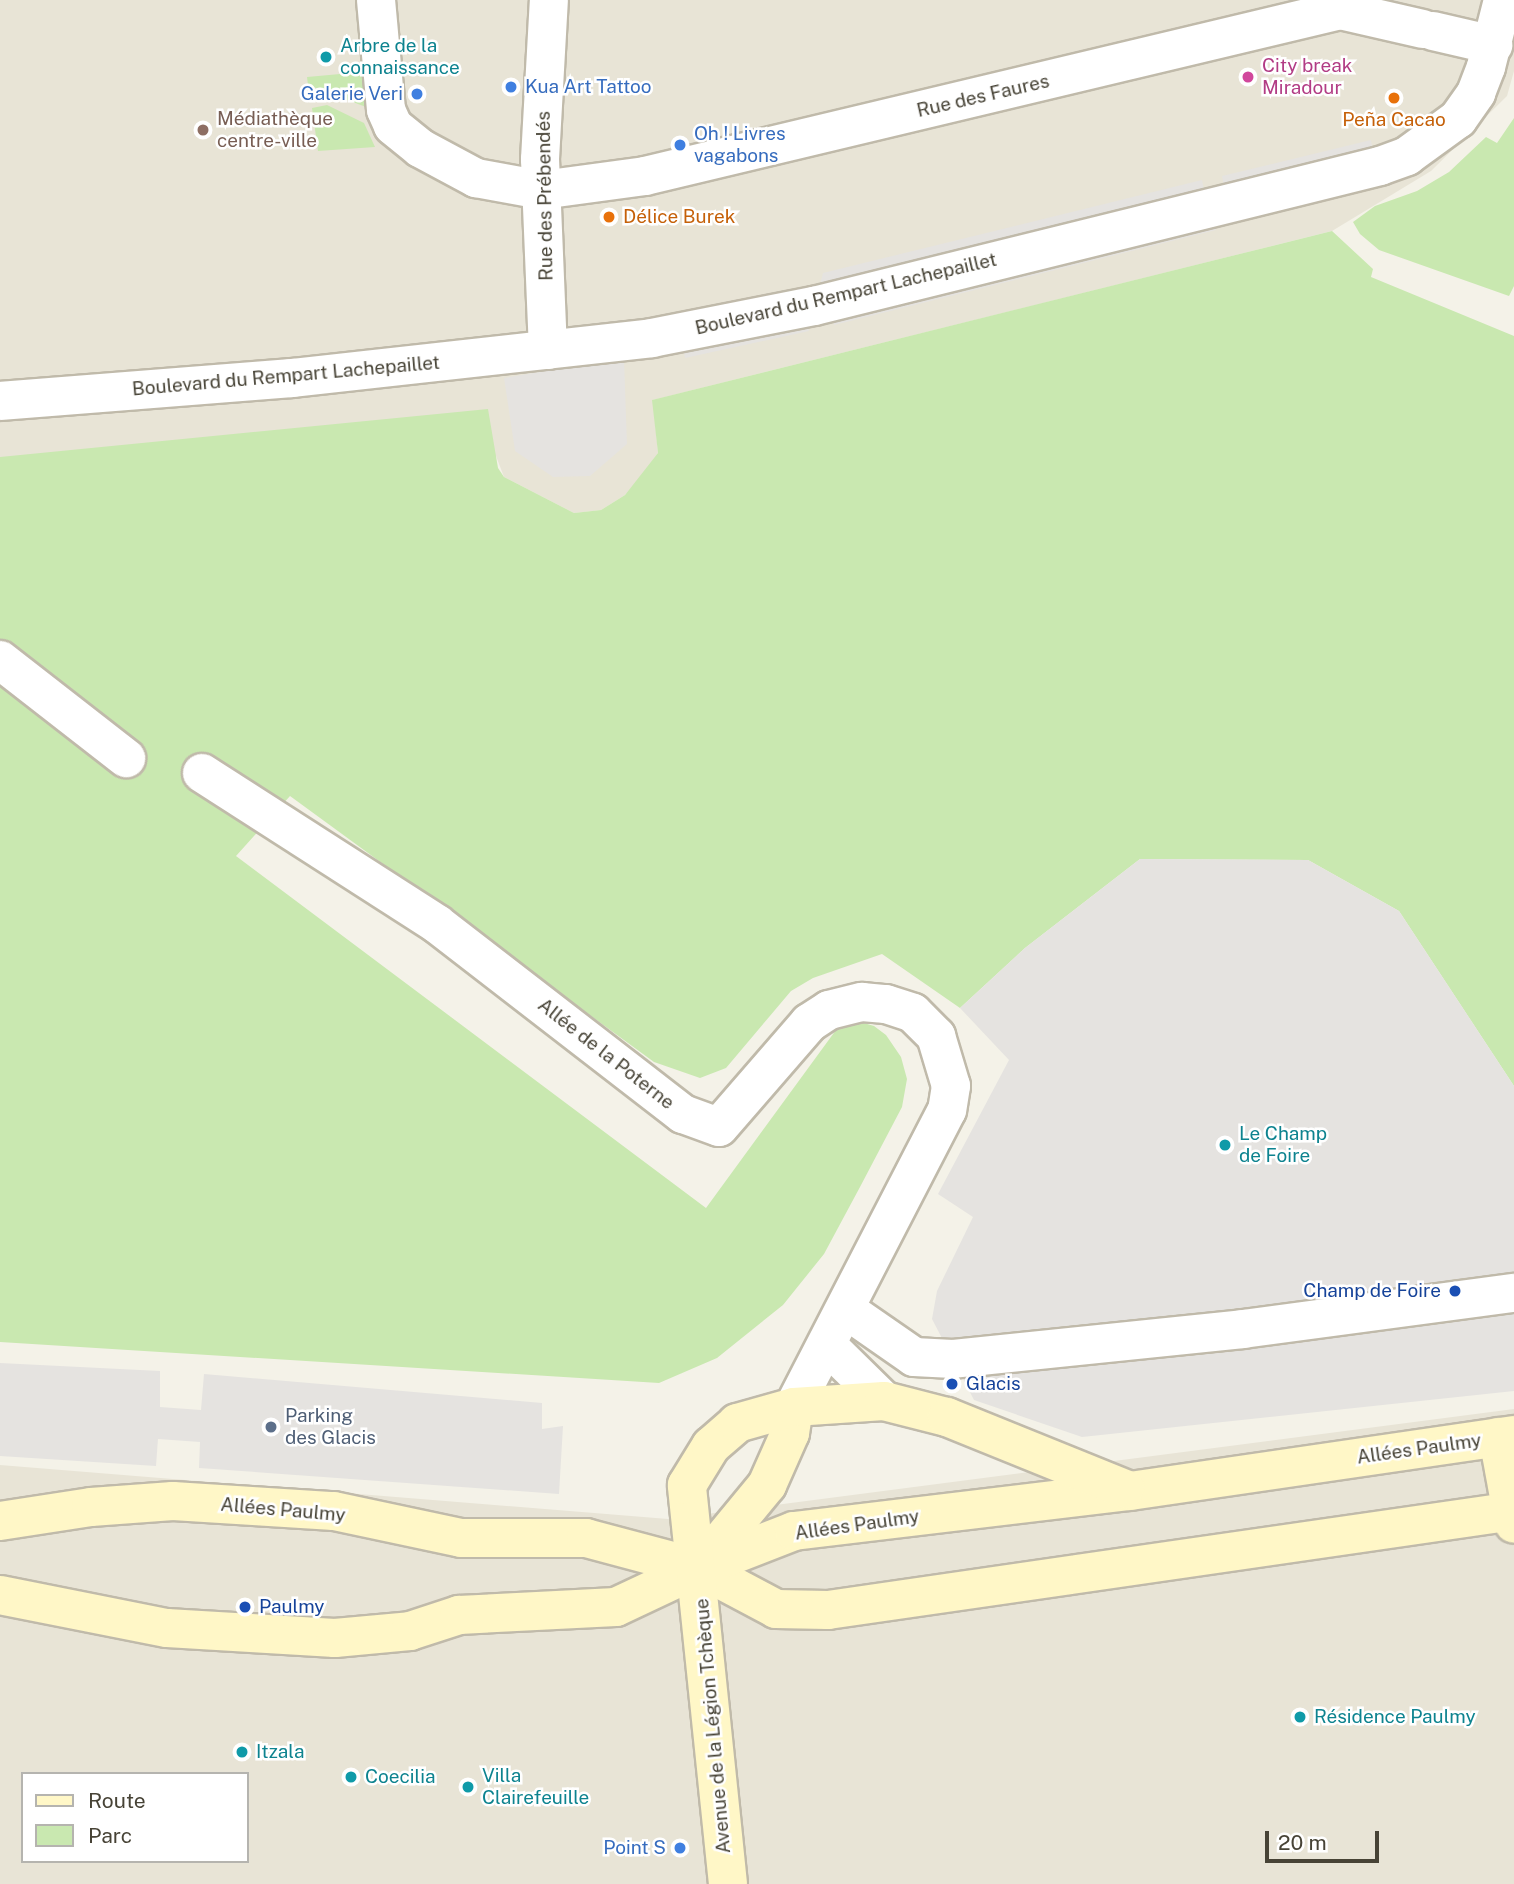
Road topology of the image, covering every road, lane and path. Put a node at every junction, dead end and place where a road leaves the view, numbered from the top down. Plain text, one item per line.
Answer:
1 (376, 0) edge
2 (549, 0) edge
3 (1503, 0) edge
4 (1333, 5) edge
5 (1493, 45) junction
6 (542, 190) junction
7 (548, 350) junction
8 (0, 401) edge
9 (0, 660) edge
10 (126, 758) dead end
11 (202, 773) dead end
12 (1514, 1293) edge
13 (845, 1309) junction
14 (827, 1345) junction
15 (884, 1401) junction
16 (794, 1407) junction
17 (1506, 1436) edge
18 (1130, 1491) junction
19 (1513, 1515) edge
20 (0, 1521) edge
21 (698, 1568) junction
22 (0, 1595) edge
23 (728, 1884) edge

1 - 6 street, Rue des Faures
2 - 6 street, Rue des Prébendés
3 - 5 street, Boulevard du Rempart Lachepaillet
4 - 5 street, Rue des Faures
4 - 6 street, Rue des Faures
5 - 7 street, Boulevard du Rempart Lachepaillet
6 - 7 street, Rue des Prébendés
7 - 8 street, Boulevard du Rempart Lachepaillet
9 - 10 street
11 - 13 street, Allée de la Poterne
12 - 13 street
13 - 14 street, Allée de la Poterne
14 - 15 street
14 - 16 street, Allée de la Poterne
15 - 16 main road
15 - 18 main road
16 - 21 main road, Allée de la Poterne
16 - 21 main road
17 - 18 main road, Allées Paulmy
17 - 19 main road
18 - 21 main road, Allées Paulmy
19 - 21 main road
20 - 21 main road, Allées Paulmy
21 - 22 main road
21 - 23 main road, Avenue de la Légion Tchèque

